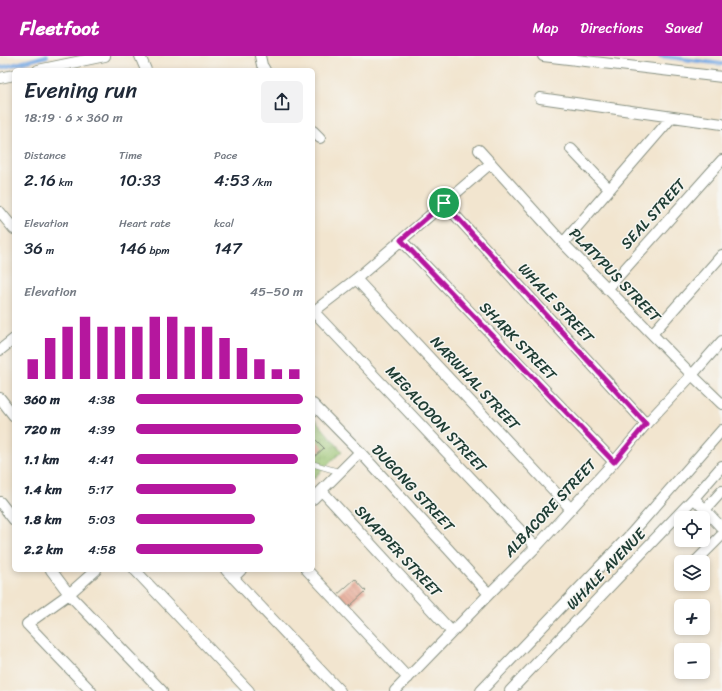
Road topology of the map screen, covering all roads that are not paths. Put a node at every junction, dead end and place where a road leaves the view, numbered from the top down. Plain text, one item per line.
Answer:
1 (105, 56) edge
2 (140, 56) edge
3 (260, 56) edge
4 (543, 56) edge
5 (48, 68) edge
6 (145, 68) edge
7 (264, 68) edge
8 (12, 75) edge
9 (722, 77) edge
10 (0, 78) edge
11 (540, 98) dead end
12 (672, 117) junction
13 (722, 124) edge
14 (571, 149) dead end
15 (479, 150) dead end
16 (722, 160) edge
17 (491, 163) junction
18 (609, 189) junction
19 (444, 203) junction
20 (0, 212) edge
21 (12, 227) edge
22 (401, 240) junction
23 (563, 243) junction
24 (722, 256) edge
25 (356, 278) junction
26 (607, 288) junction
27 (315, 311) edge
28 (315, 313) edge
29 (652, 334) junction
30 (12, 340) edge
31 (722, 341) edge
32 (0, 350) edge
33 (692, 375) junction
34 (0, 398) edge
35 (722, 404) edge
36 (315, 406) edge
37 (12, 413) edge
38 (646, 424) junction
39 (722, 430) edge
40 (360, 452) junction
41 (614, 462) junction
42 (315, 465) edge
43 (722, 466) edge
44 (340, 472) junction
45 (322, 491) junction
46 (722, 491) edge
47 (315, 497) edge
48 (694, 498) junction
49 (0, 502) edge
50 (571, 509) junction
51 (705, 510) junction
52 (12, 517) edge
53 (722, 528) edge
54 (722, 535) edge
55 (536, 547) junction
56 (702, 555) edge
57 (52, 572) edge
58 (94, 572) edge
59 (137, 572) edge
60 (309, 572) edge
61 (230, 574) edge
62 (69, 594) junction
63 (489, 594) junction
64 (452, 632) junction
65 (408, 678) junction
66 (91, 691) edge
67 (162, 691) edge
68 (249, 691) edge
69 (340, 691) edge
70 (395, 691) edge
71 (481, 691) edge
72 (510, 691) edge

1 - 5 street
2 - 6 street
3 - 7 street
4 - 9 street
8 - 10 street
11 - 12 street
12 - 13 street
12 - 18 street
14 - 18 street
15 - 17 street, PLATYPUS STREET
16 - 26 street, SEAL STREET
17 - 19 street
17 - 23 street, PLATYPUS STREET
18 - 23 street
19 - 22 street
19 - 38 street, WHALE STREET
20 - 21 street
22 - 25 street
22 - 41 street, SHARK STREET
23 - 26 street, PLATYPUS STREET
24 - 29 street
25 - 27 street
25 - 50 street, NARWHAL STREET
26 - 29 street, PLATYPUS STREET
28 - 55 street, MEGALODON STREET
29 - 33 street, PLATYPUS STREET
30 - 32 street
31 - 33 street, ALBACORE STREET
33 - 35 street, PLATYPUS STREET
33 - 38 street, ALBACORE STREET
34 - 37 street
36 - 40 street, DUGONG STREET
38 - 41 street, ALBACORE STREET
39 - 71 street
40 - 44 street
40 - 63 street, DUGONG STREET
41 - 50 street, ALBACORE STREET
42 - 44 lane
43 - 48 street, WHALE AVENUE
44 - 45 street
45 - 47 street
45 - 64 street, SNAPPER STREET
46 - 51 street
48 - 51 street
48 - 72 street, WHALE AVENUE
49 - 52 street
50 - 55 street, ALBACORE STREET
51 - 53 street
54 - 56 street
55 - 63 street, ALBACORE STREET
57 - 62 street
58 - 62 street
59 - 68 street
60 - 65 street
61 - 69 street
62 - 66 street
62 - 67 street
63 - 64 street, ALBACORE STREET
64 - 65 street, ALBACORE STREET
65 - 70 street, ALBACORE STREET

